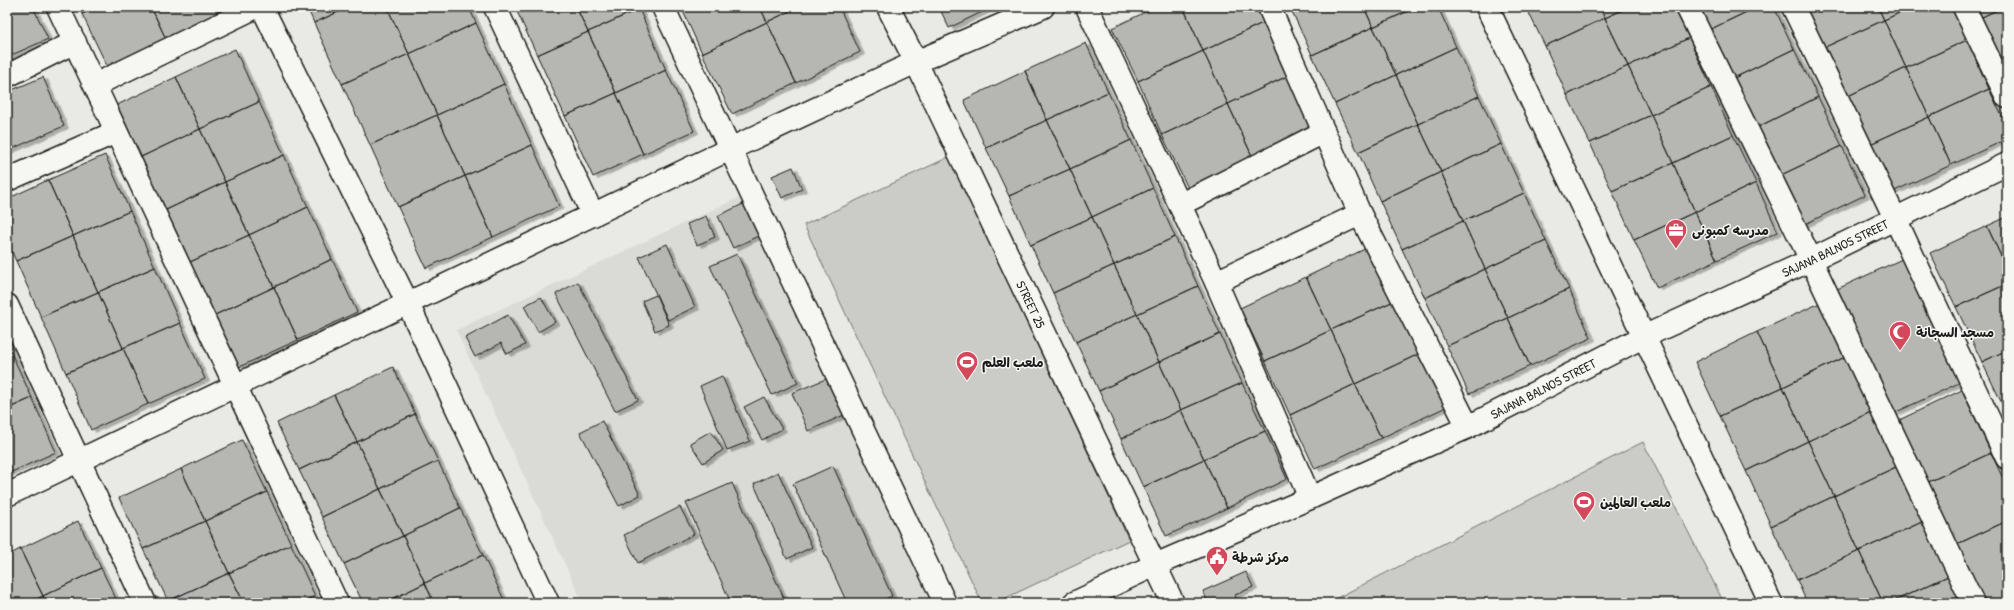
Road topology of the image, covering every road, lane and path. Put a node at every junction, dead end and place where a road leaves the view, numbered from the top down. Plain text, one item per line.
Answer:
1 (58, 7) edge
2 (256, 7) edge
3 (262, 7) edge
4 (495, 7) edge
5 (663, 7) edge
6 (888, 7) edge
7 (1044, 7) edge
8 (1087, 7) edge
9 (1269, 7) edge
10 (1487, 7) edge
11 (1687, 7) edge
12 (1793, 7) edge
13 (1964, 7) edge
14 (1018, 12) edge
15 (75, 42) junction
16 (916, 62) junction
17 (7, 76) edge
18 (95, 85) junction
19 (2007, 97) edge
20 (116, 132) junction
21 (1324, 132) junction
22 (730, 149) junction
23 (2007, 164) edge
24 (7, 180) edge
25 (1181, 204) junction
26 (1360, 214) junction
27 (593, 215) junction
28 (1896, 218) junction
29 (1811, 260) junction
30 (1216, 282) junction
31 (408, 304) junction
32 (7, 305) edge
33 (1643, 337) junction
34 (235, 386) junction
35 (1468, 426) junction
36 (2007, 458) edge
37 (80, 461) junction
38 (7, 495) edge
39 (1310, 498) junction
40 (1155, 565) junction
41 (329, 600) edge
42 (145, 603) edge
43 (548, 603) edge
44 (945, 603) edge
45 (1074, 603) edge
46 (1173, 603) edge
47 (1771, 603) edge
48 (1973, 603) edge

1 - 15 street
2 - 18 street
3 - 31 street
4 - 27 street
5 - 22 street
6 - 16 street, STREET 25
7 - 14 street
8 - 25 street
9 - 21 street
10 - 33 street
11 - 29 street
12 - 28 street
13 - 19 street
14 - 16 street
15 - 17 street
15 - 18 street
16 - 22 street
16 - 40 street, STREET 25
18 - 20 street
20 - 24 street
20 - 34 street
21 - 25 street
21 - 26 street
22 - 27 street
22 - 44 street
23 - 28 street, SAJANA BALNOS STREET
25 - 30 street
26 - 30 street
26 - 35 street
27 - 31 street
28 - 29 street, SAJANA BALNOS STREET
28 - 36 street
29 - 33 street, SAJANA BALNOS STREET
29 - 48 street
30 - 39 street
31 - 34 street
31 - 43 street
32 - 37 street
33 - 35 street, SAJANA BALNOS STREET
33 - 47 street
34 - 37 street
34 - 41 street
35 - 39 street, SAJANA BALNOS STREET
37 - 38 street
37 - 42 street
39 - 40 street, SAJANA BALNOS STREET
40 - 45 street, SAJANA BALNOS STREET
40 - 46 street, STREET 25

